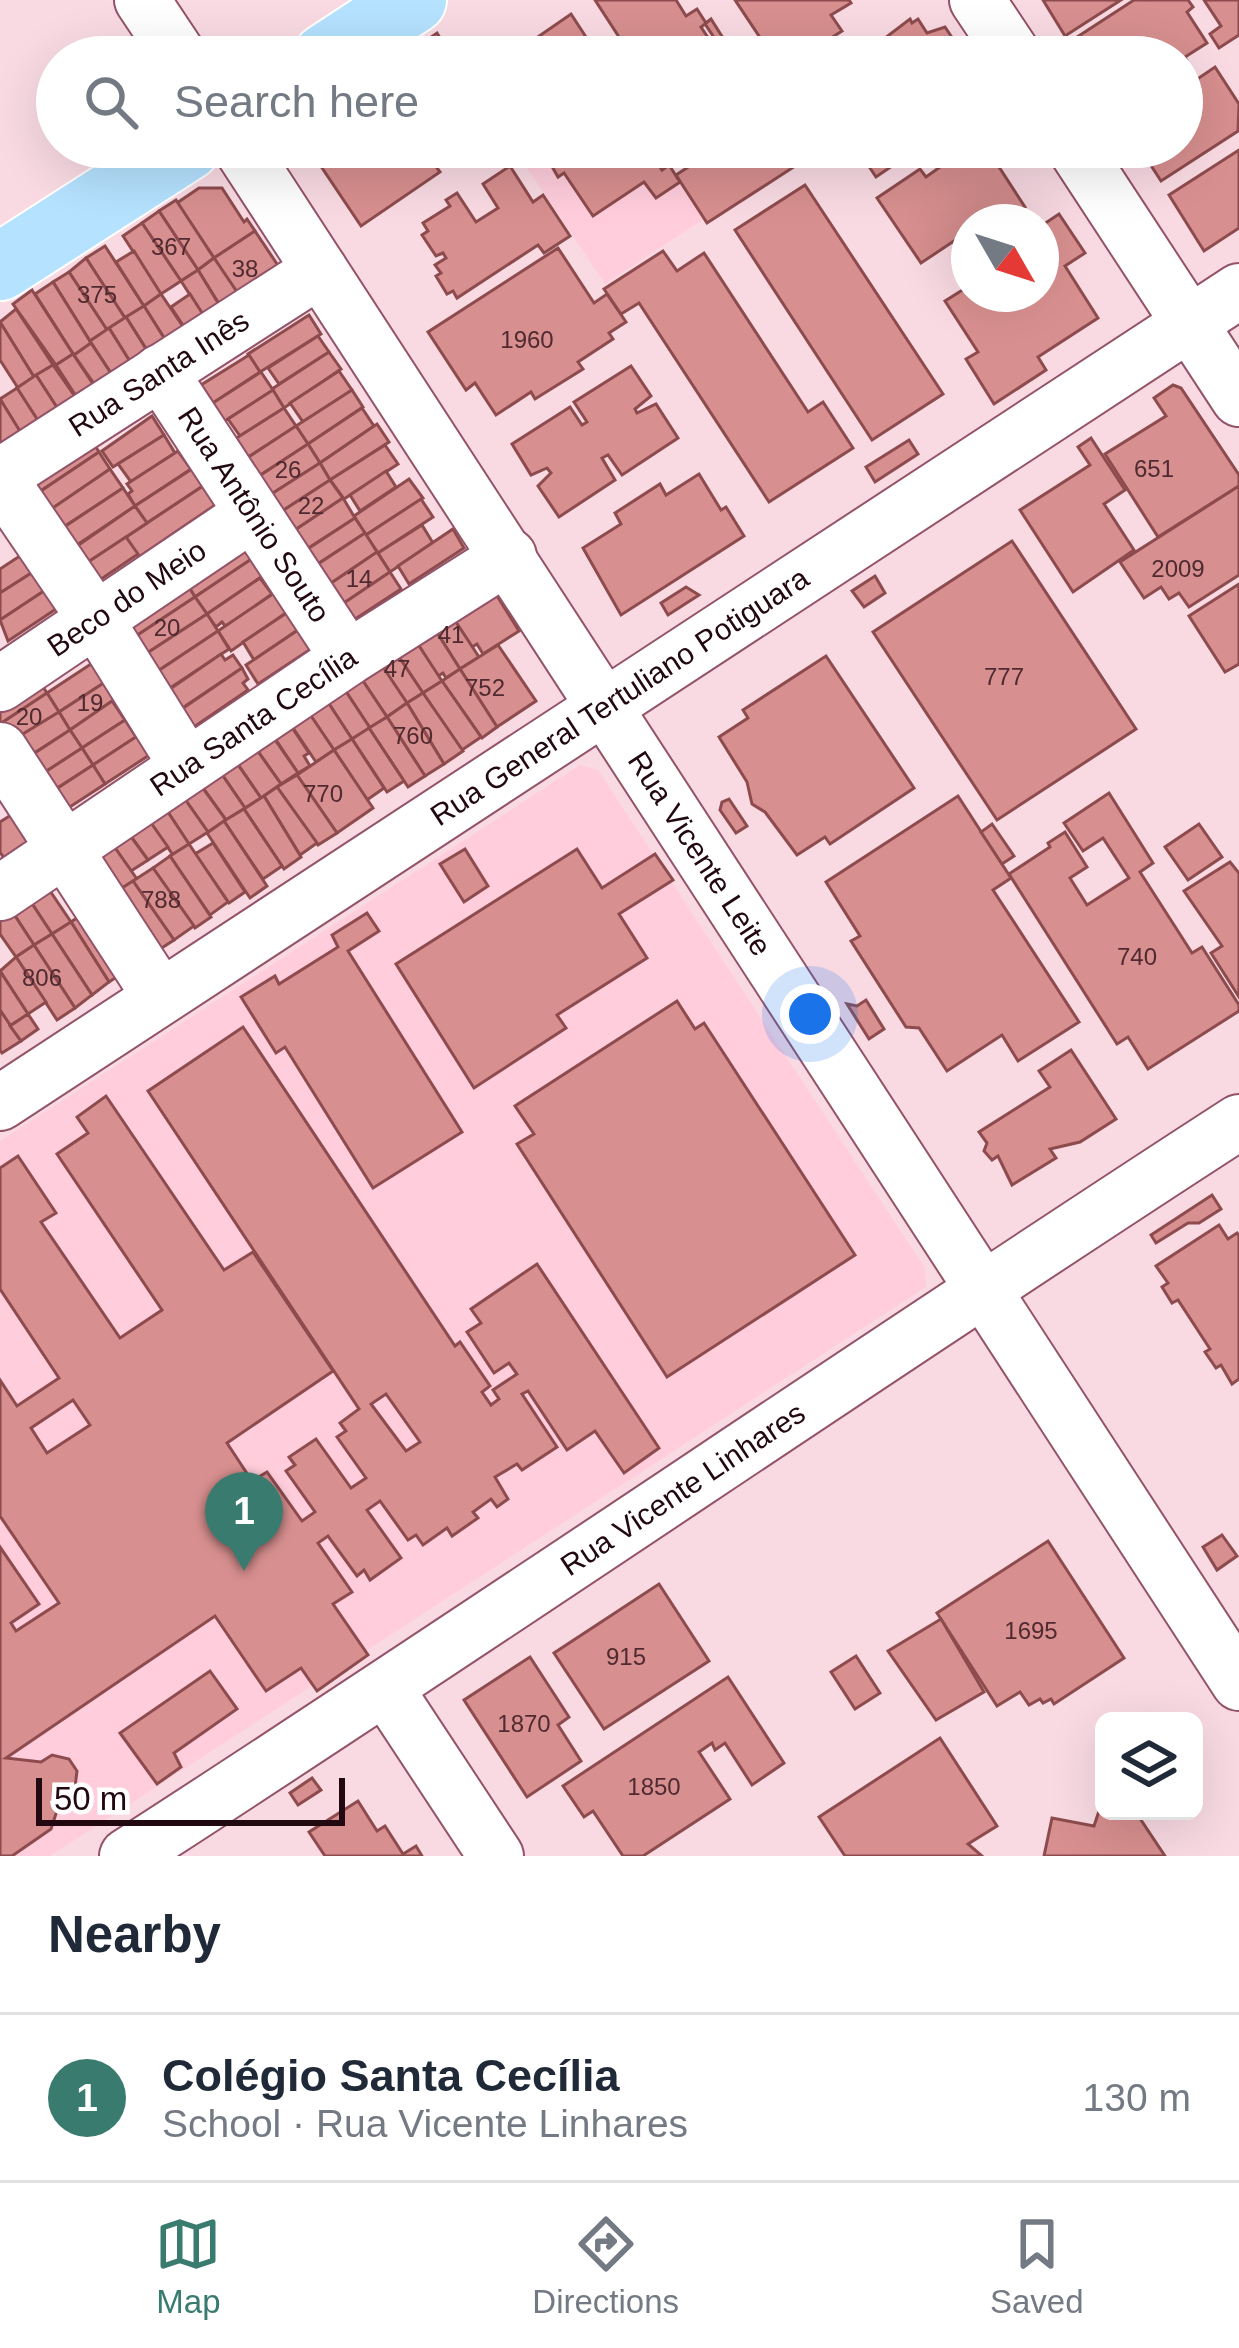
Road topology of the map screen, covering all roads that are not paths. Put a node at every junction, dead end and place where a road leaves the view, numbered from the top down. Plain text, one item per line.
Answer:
1 (142, 0) edge
2 (413, 0) edge
3 (977, 0) edge
4 (166, 36) edge
5 (358, 36) edge
6 (1001, 36) edge
7 (154, 168) edge
8 (254, 168) edge
9 (1088, 168) edge
10 (0, 267) edge
11 (320, 270) junction
12 (1239, 291) edge
13 (1189, 322) junction
14 (160, 372) junction
15 (1239, 399) edge
16 (0, 478) edge
17 (252, 514) junction
18 (509, 556) junction
19 (96, 620) junction
20 (348, 658) junction
21 (0, 684) edge
22 (604, 705) junction
23 (0, 750) edge
24 (187, 766) junction
25 (65, 850) junction
26 (0, 893) edge
27 (160, 996) junction
28 (0, 1103) edge
29 (1239, 1122) edge
30 (983, 1287) junction
31 (1239, 1684) edge
32 (386, 1689) junction
33 (128, 1856) edge
34 (496, 1856) edge

1 - 4 street
2 - 5 main road
3 - 6 street
7 - 10 main road
8 - 11 street, Rua Vicente Leite
9 - 13 street
11 - 14 street, Rua Santa Inês
11 - 18 street, Rua Vicente Leite
12 - 13 street, Rua General Tertuliano Potiguara
13 - 15 street
13 - 22 street, Rua General Tertuliano Potiguara
14 - 16 street, Rua Santa Inês
14 - 17 street, Rua Antônio Souto
16 - 19 street
17 - 19 street, Beco do Meio
17 - 20 street, Rua Antônio Souto
18 - 20 street, Rua Santa Cecília
18 - 22 street, Rua Vicente Leite
19 - 21 street, Beco do Meio
19 - 24 street
20 - 24 street, Rua Santa Cecília
22 - 27 street, Rua General Tertuliano Potiguara
22 - 30 street, Rua Vicente Leite
23 - 25 street
24 - 25 street, Rua Santa Cecília
25 - 26 street, Rua Santa Cecília
25 - 27 street
27 - 28 street, Rua General Tertuliano Potiguara
29 - 30 street, Rua Vicente Linhares
30 - 31 street, Rua Vicente Leite
30 - 32 street, Rua Vicente Linhares
32 - 33 street, Rua Vicente Linhares
32 - 34 street

